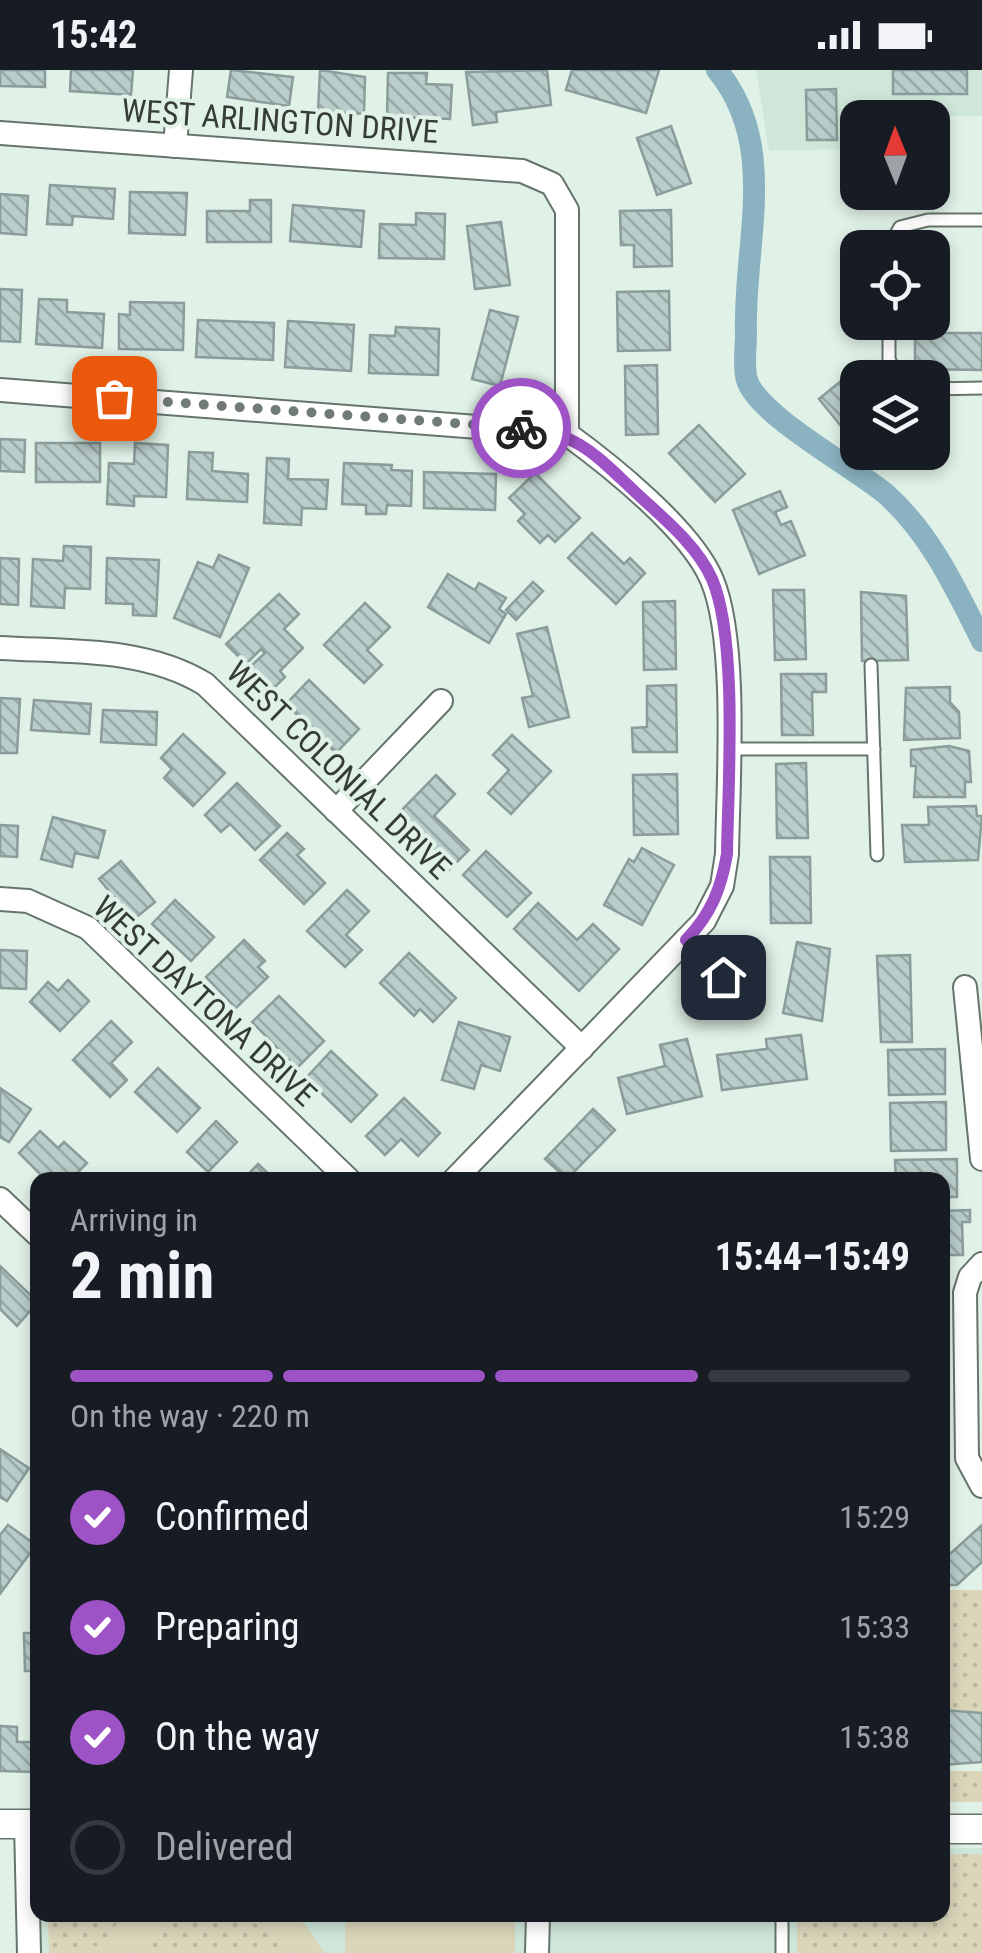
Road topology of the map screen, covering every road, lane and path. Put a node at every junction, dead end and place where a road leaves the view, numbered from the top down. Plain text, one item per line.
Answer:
1 (180, 70) edge
2 (0, 133) edge
3 (175, 146) junction
4 (982, 220) edge
5 (899, 230) edge
6 (982, 388) edge
7 (950, 389) edge
8 (0, 390) edge
9 (568, 434) junction
10 (0, 648) edge
11 (872, 665) dead end
12 (440, 701) dead end
13 (874, 749) junction
14 (728, 750) junction
15 (336, 811) junction
16 (877, 855) dead end
17 (0, 899) edge
18 (686, 940) junction
19 (723, 977) dead end
20 (965, 987) dead end
21 (582, 1048) junction
22 (982, 1159) edge
23 (341, 1172) edge
24 (462, 1172) edge
25 (0, 1199) edge
26 (30, 1228) edge
27 (982, 1264) edge
28 (982, 1486) edge
29 (21, 1824) edge
30 (982, 1829) edge
31 (950, 1830) edge
32 (538, 1922) edge
33 (782, 1922) edge
34 (28, 1953) edge
35 (537, 1953) edge
36 (782, 1953) edge

1 - 3 street
2 - 3 street, WEST ARLINGTON DRIVE
3 - 9 street, WEST ARLINGTON DRIVE
4 - 5 lane
6 - 7 lane
8 - 9 street
9 - 14 street
10 - 15 street, WEST COLONIAL DRIVE
11 - 13 lane
12 - 15 street
13 - 14 lane
13 - 16 lane
14 - 18 street
15 - 21 street, WEST COLONIAL DRIVE
17 - 23 street, WEST DAYTONA DRIVE
18 - 19 street
18 - 21 street
20 - 22 street
21 - 24 street
25 - 26 street
27 - 28 street
29 - 34 street
30 - 31 street
32 - 35 street
33 - 36 lane

